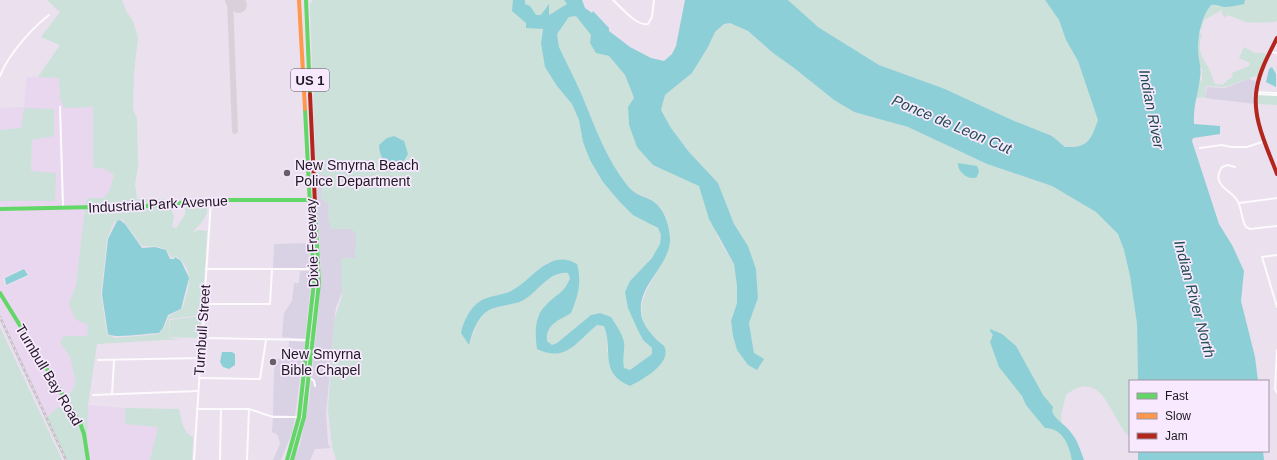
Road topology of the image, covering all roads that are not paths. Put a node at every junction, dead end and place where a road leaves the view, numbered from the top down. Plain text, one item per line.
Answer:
1 (299, 0) edge
2 (306, 0) edge
3 (613, 0) edge
4 (654, 0) edge
5 (49, 15) dead end
6 (300, 24) junction
7 (307, 24) junction
8 (1277, 38) edge
9 (1274, 50) edge
10 (1277, 53) edge
11 (0, 76) edge
12 (1256, 93) junction
13 (1277, 94) edge
14 (60, 107) dead end
15 (1266, 141) junction
16 (1200, 148) dead end
17 (1235, 167) dead end
18 (1277, 174) edge
19 (1277, 198) edge
20 (211, 200) junction
21 (313, 200) junction
22 (1239, 203) junction
23 (63, 207) junction
24 (0, 209) edge
25 (1277, 226) edge
26 (1277, 255) edge
27 (206, 269) junction
28 (272, 270) junction
29 (317, 270) junction
30 (0, 293) edge
31 (204, 304) junction
32 (1277, 307) edge
33 (202, 338) junction
34 (266, 340) junction
35 (311, 340) junction
36 (1277, 350) edge
37 (1277, 357) edge
38 (200, 358) junction
39 (98, 360) dead end
40 (114, 360) junction
41 (309, 377) junction
42 (199, 378) junction
43 (315, 386) dead end
44 (198, 391) junction
45 (1277, 393) edge
46 (112, 394) junction
47 (93, 395) dead end
48 (197, 409) junction
49 (221, 409) junction
50 (249, 409) junction
51 (302, 417) junction
52 (88, 460) edge
53 (194, 460) edge
54 (220, 460) edge
55 (248, 460) edge
56 (287, 460) edge
57 (292, 460) edge

1 - 6 main road, Dixie Freeway / US 1
2 - 7 main road, Dixie Freeway / US 1
3 - 4 street
5 - 11 street
6 - 7 street
6 - 21 main road, Dixie Freeway / US 1
7 - 21 main road, Dixie Freeway / US 1
8 - 9 main road
9 - 10 street
9 - 12 main road
12 - 13 street
12 - 15 main road
14 - 23 street
15 - 16 street
15 - 18 main road
17 - 22 street
19 - 22 street
20 - 21 main road, Industrial Park Avenue
20 - 23 main road, Industrial Park Avenue
20 - 27 street, Turnbull Street
21 - 29 main road, Dixie Freeway / US 1
22 - 25 street
23 - 24 main road, Industrial Park Avenue
26 - 32 street
27 - 28 street
27 - 31 street, Turnbull Street
28 - 29 street
28 - 31 street
29 - 35 main road, Dixie Freeway / US 1
30 - 52 main road, Turnbull Bay Road
31 - 33 street, Turnbull Street
33 - 34 street
33 - 38 street, Turnbull Street
34 - 35 street
34 - 42 street
35 - 41 main road, Dixie Freeway / US 1
35 - 51 main road, Dixie Freeway / US 1
36 - 37 street
37 - 45 street
38 - 40 street
38 - 42 street, Turnbull Street
39 - 40 street
40 - 46 street
41 - 43 street
41 - 51 main road, Dixie Freeway / US 1
42 - 44 street, Turnbull Street
44 - 46 street
44 - 48 street, Turnbull Street
46 - 47 street
48 - 49 street
48 - 53 street, Turnbull Street
49 - 50 street
49 - 54 street
50 - 51 street
50 - 55 street
51 - 56 main road, Dixie Freeway / US 1
51 - 57 main road, Dixie Freeway / US 1

